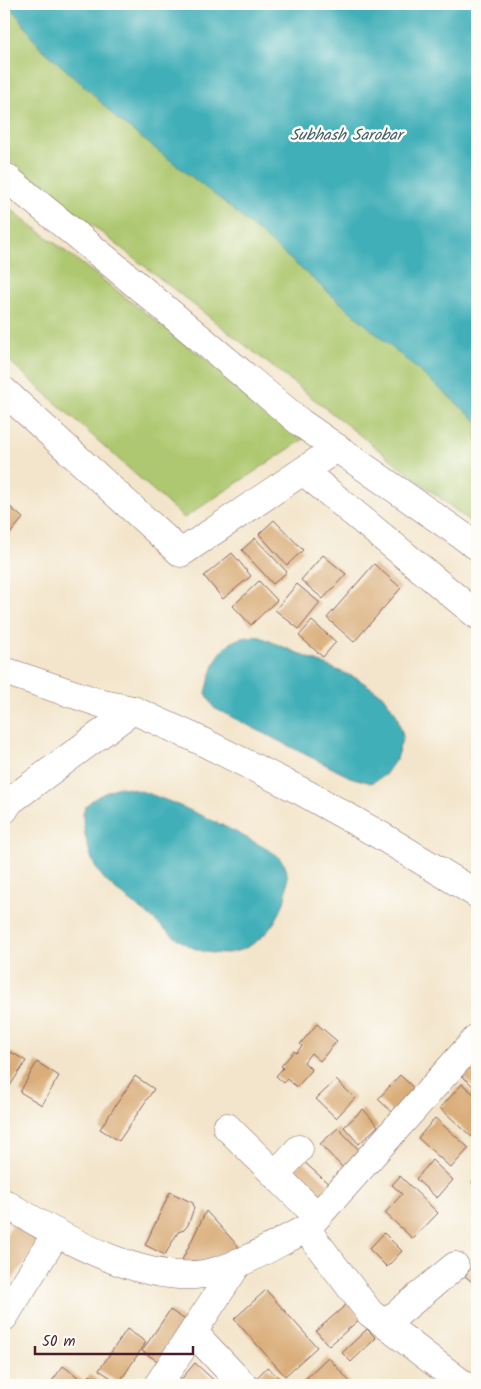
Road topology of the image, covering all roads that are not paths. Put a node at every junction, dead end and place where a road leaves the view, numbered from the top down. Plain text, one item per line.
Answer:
1 (4, 176) edge
2 (4, 391) edge
3 (337, 448) junction
4 (303, 471) junction
5 (477, 546) edge
6 (477, 615) edge
7 (4, 671) edge
8 (133, 710) junction
9 (4, 810) edge
10 (477, 894) edge
11 (477, 1038) edge
12 (227, 1127) dead end
13 (298, 1149) dead end
14 (275, 1175) junction
15 (4, 1203) edge
16 (312, 1222) junction
17 (56, 1234) junction
18 (239, 1262) junction
19 (455, 1266) dead end
20 (4, 1317) edge
21 (385, 1324) junction
22 (193, 1332) junction
23 (158, 1385) edge
24 (243, 1385) edge
25 (464, 1385) edge

1 - 3 street
2 - 4 street
3 - 4 street
3 - 5 street
4 - 6 street
7 - 8 street
8 - 9 street
8 - 10 street
11 - 16 street
12 - 14 street
13 - 14 street
14 - 16 street
15 - 17 street
16 - 18 street
16 - 21 street
17 - 18 street
17 - 20 street
18 - 22 street
19 - 21 street
21 - 25 street
22 - 23 street
22 - 24 street

